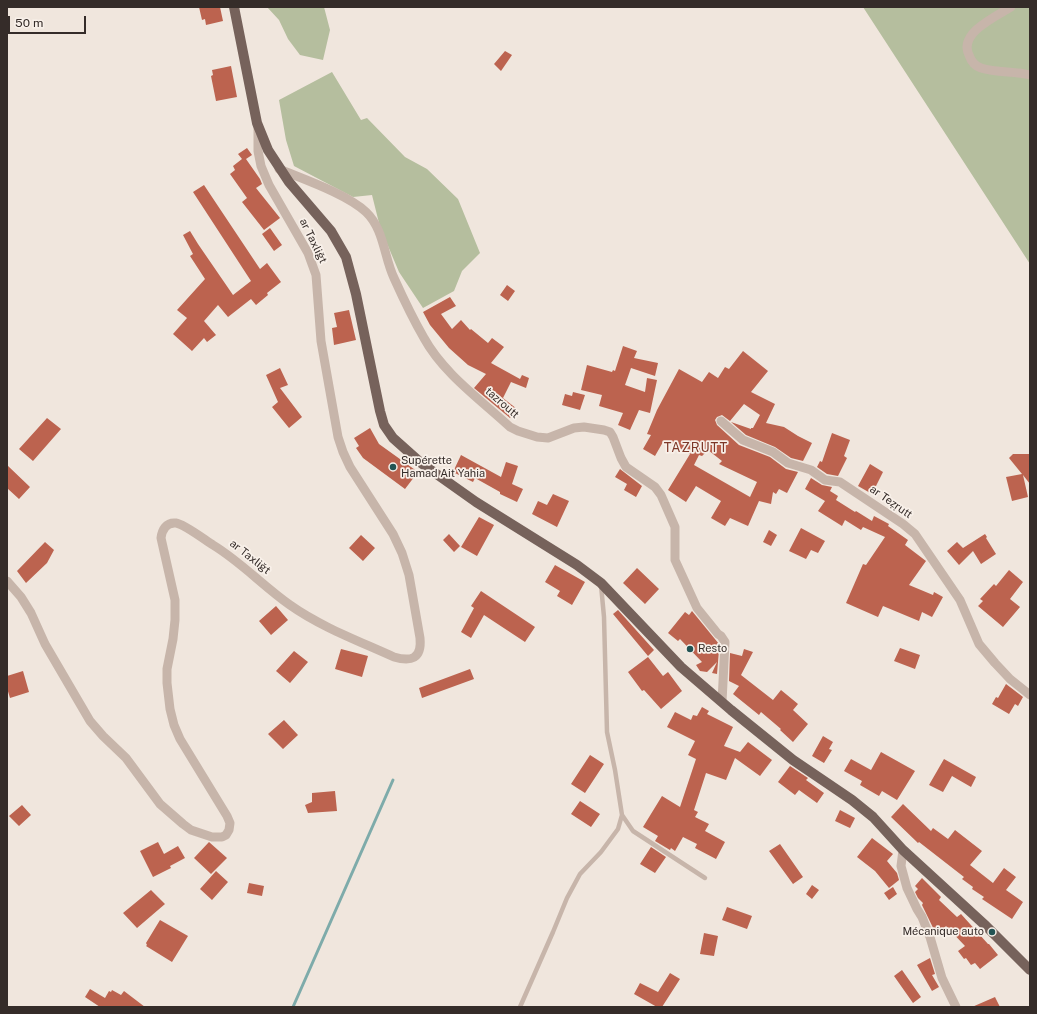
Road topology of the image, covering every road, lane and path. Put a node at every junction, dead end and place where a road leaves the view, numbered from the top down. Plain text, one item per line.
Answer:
1 (234, 7) edge
2 (1012, 7) edge
3 (1030, 76) edge
4 (257, 123) junction
5 (279, 169) junction
6 (721, 420) dead end
7 (7, 581) edge
8 (601, 583) junction
9 (1030, 695) edge
10 (722, 702) junction
11 (622, 815) junction
12 (903, 850) junction
13 (705, 878) dead end
14 (1030, 970) edge
15 (520, 1007) edge
16 (956, 1007) edge

1 - 4 main road
2 - 3 street
4 - 5 main road
4 - 7 street, ar Taxliǧt
5 - 8 main road
5 - 10 street, tazroutt
6 - 9 street, ar Teẓṛutt
8 - 10 main road
8 - 11 lane
10 - 12 main road
11 - 13 lane
11 - 15 lane
12 - 14 main road
12 - 16 street

